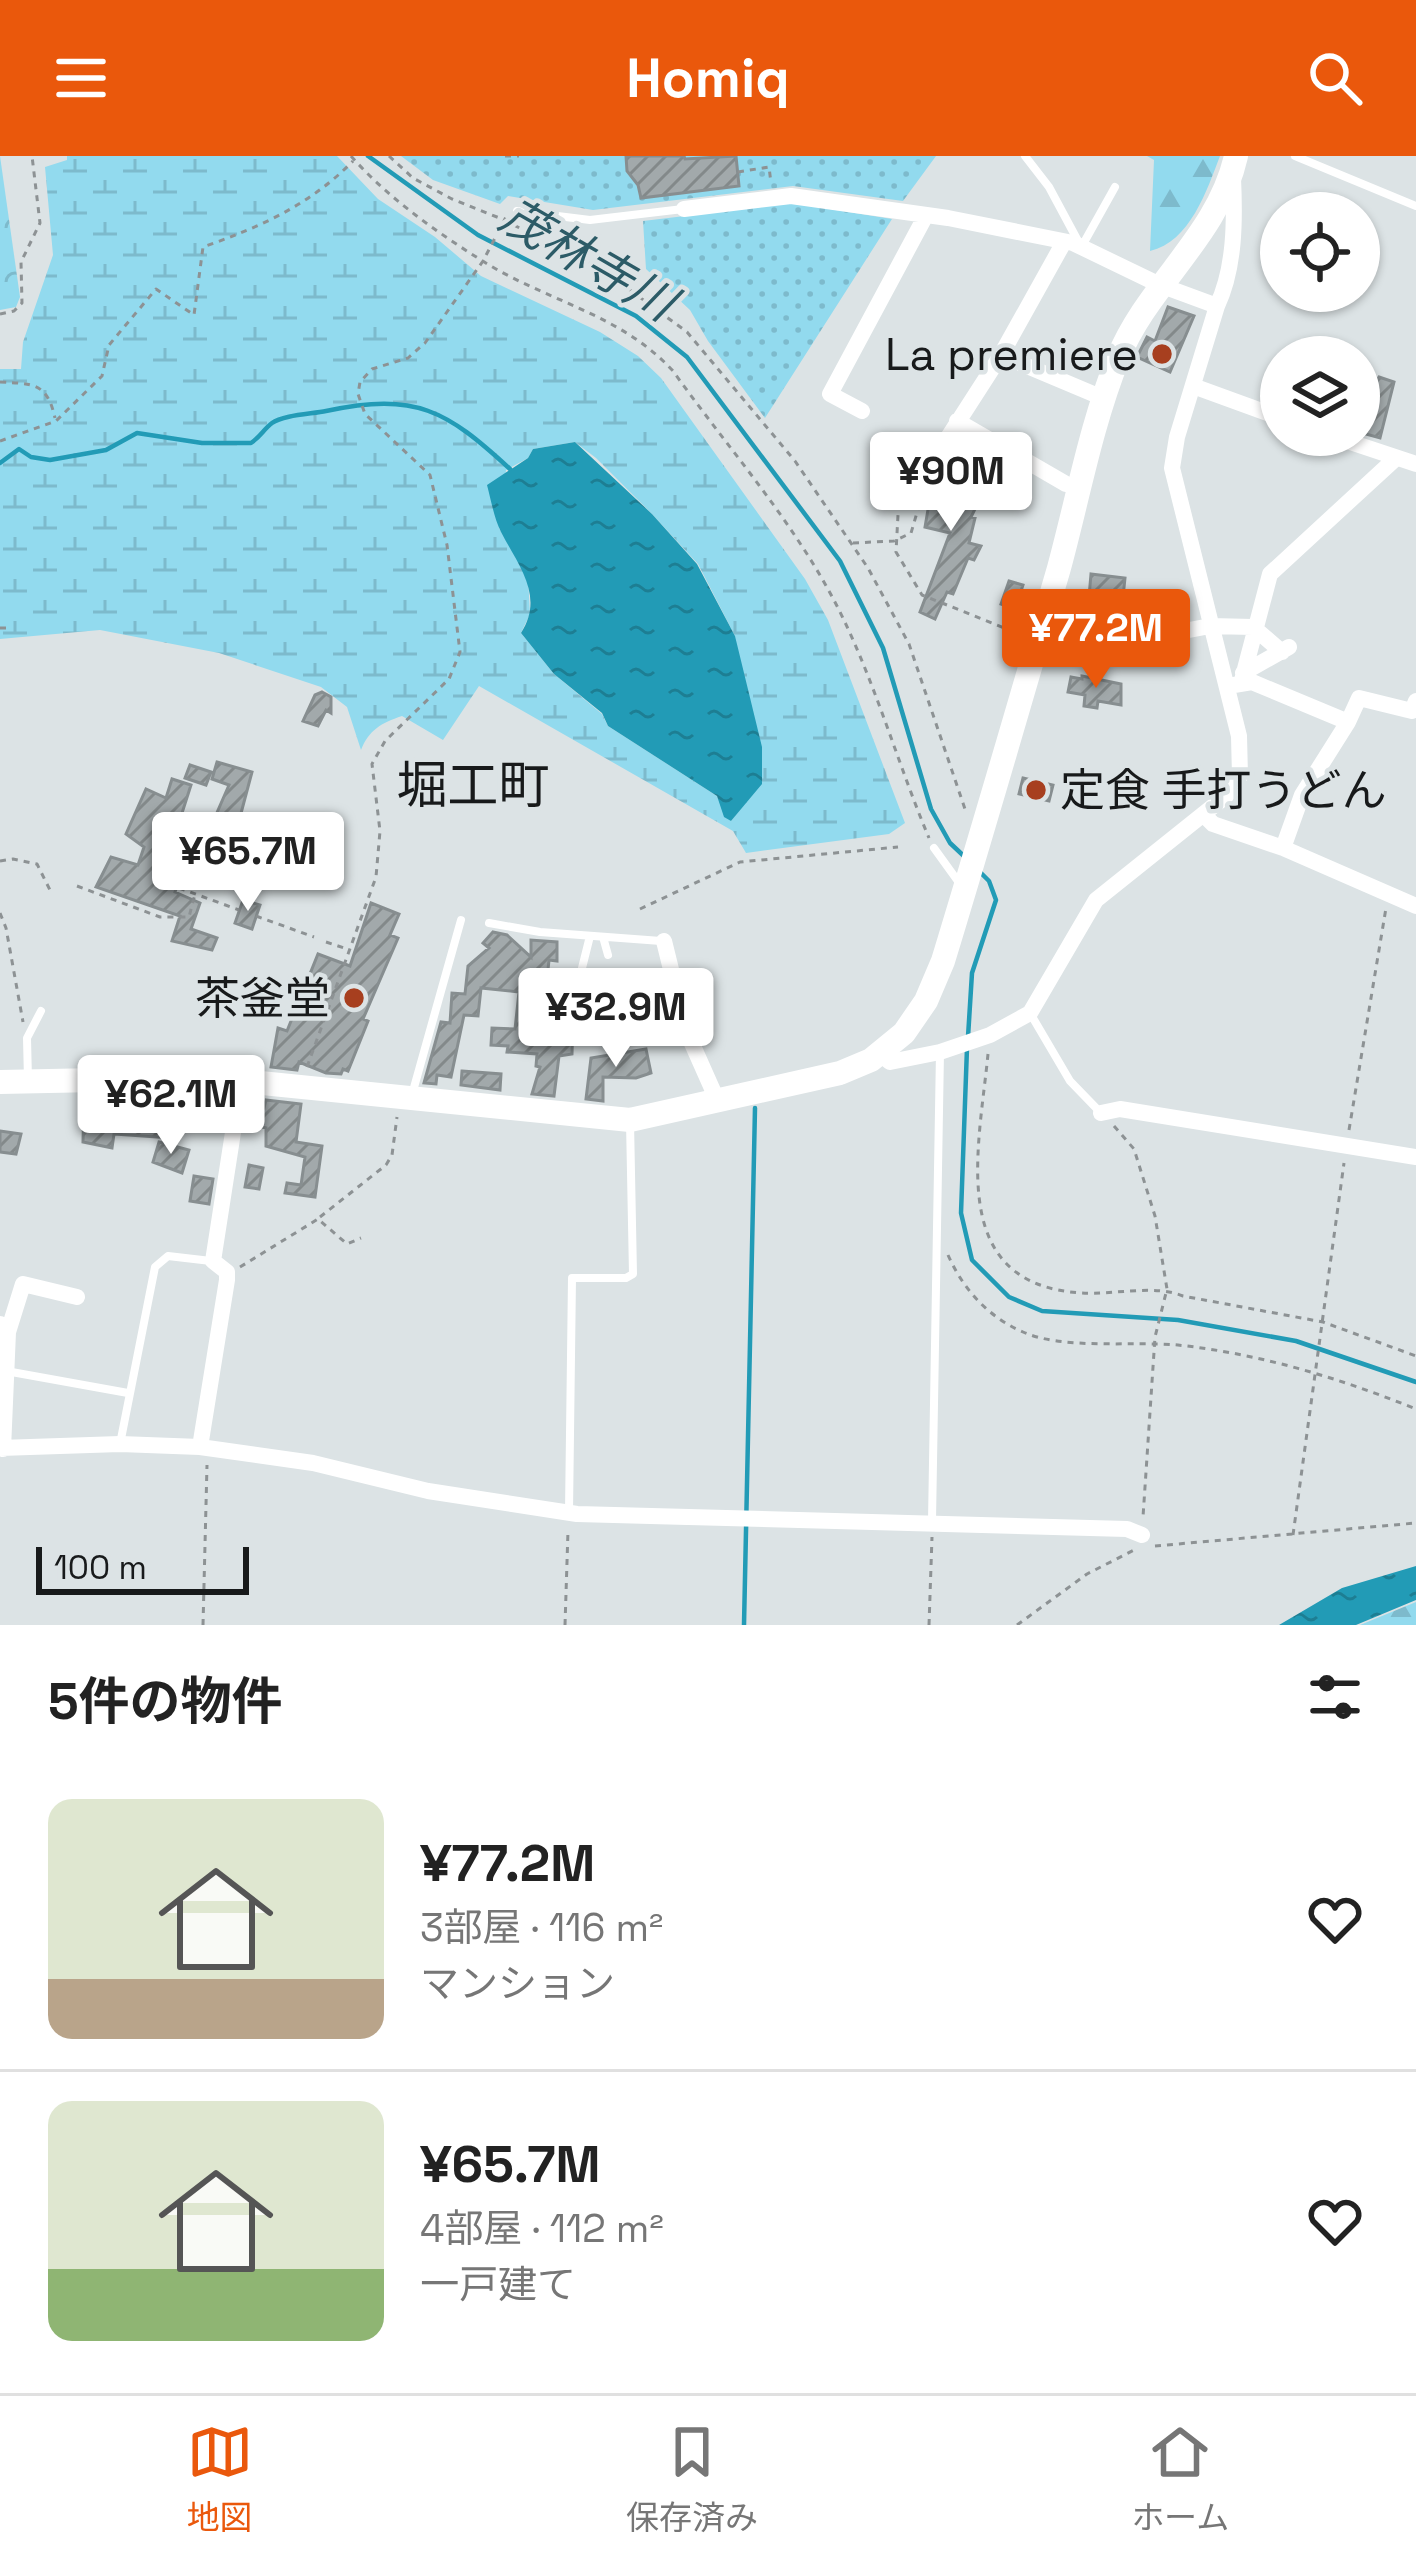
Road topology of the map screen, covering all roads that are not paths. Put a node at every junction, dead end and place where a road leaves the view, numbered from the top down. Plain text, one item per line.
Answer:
1 (1025, 156) edge
2 (1295, 156) edge
3 (1234, 164) edge
4 (1115, 187) dead end
5 (1416, 206) edge
6 (684, 209) joint
7 (518, 211) dead end
8 (925, 217) junction
9 (1073, 244) junction
10 (1160, 285) junction
11 (1217, 305) junction
12 (1001, 356) junction
13 (1193, 386) junction
14 (1103, 398) junction
15 (1260, 410) edge
16 (862, 411) dead end
17 (956, 421) junction
18 (1380, 449) edge
19 (936, 456) road end
20 (1410, 458) edge
21 (1080, 487) junction
22 (1210, 626) junction
23 (1253, 627) junction
24 (1184, 631) dead end
25 (1237, 681) junction
26 (1416, 701) edge
27 (1348, 722) junction
28 (1204, 814) junction
29 (934, 848) road end
30 (1283, 848) junction
31 (965, 889) junction
32 (1416, 906) edge
33 (461, 920) dead end
34 (489, 923) dead end
35 (590, 936) junction
36 (603, 937) junction
37 (664, 941) joint
38 (608, 955) dead end
39 (581, 972) dead end
40 (41, 1011) dead end
41 (1030, 1013) junction
42 (943, 1051) junction
43 (880, 1054) junction
44 (28, 1081) junction
45 (242, 1081) junction
46 (0, 1082) edge
47 (405, 1101) junction
48 (718, 1102) junction
49 (1101, 1113) joint
50 (630, 1120) junction
51 (1416, 1156) edge
52 (220, 1266) junction
53 (77, 1297) dead end
54 (4, 1328) edge
55 (3, 1371) edge
56 (128, 1393) junction
57 (121, 1444) junction
58 (204, 1448) junction
59 (2, 1449) edge
60 (569, 1513) junction
61 (932, 1523) junction
62 (1142, 1534) road end

1 - 9 lane
2 - 5 lane
3 - 10 street
3 - 11 street
4 - 9 lane
6 - 7 lane
6 - 8 street
8 - 9 street
8 - 16 street
9 - 10 street
9 - 12 street
10 - 11 street
10 - 14 street
11 - 13 street
12 - 14 street
12 - 17 street
13 - 15 street
13 - 22 street
14 - 21 street
17 - 19 street
17 - 21 street
18 - 20 street
20 - 23 street
21 - 31 street
22 - 23 street
22 - 24 street
22 - 25 street
23 - 25 street
23 - 25 street
25 - 27 street
25 - 28 street
26 - 27 street
27 - 30 street
28 - 30 street
28 - 41 street
29 - 31 lane
30 - 32 street
31 - 43 street
33 - 47 lane
34 - 35 lane
35 - 36 lane
35 - 39 lane
36 - 37 lane
36 - 38 lane
37 - 48 street
40 - 44 lane
41 - 42 street
41 - 49 lane
42 - 43 street
42 - 61 lane
43 - 48 street
44 - 45 street
44 - 46 street
45 - 47 street
45 - 52 street
47 - 50 street
48 - 50 street
49 - 51 street
50 - 60 lane
52 - 56 lane
52 - 58 street
53 - 54 street
54 - 55 street
55 - 56 lane
55 - 59 street
56 - 57 lane
57 - 58 street
57 - 59 street
58 - 60 street
60 - 61 street
61 - 62 street

